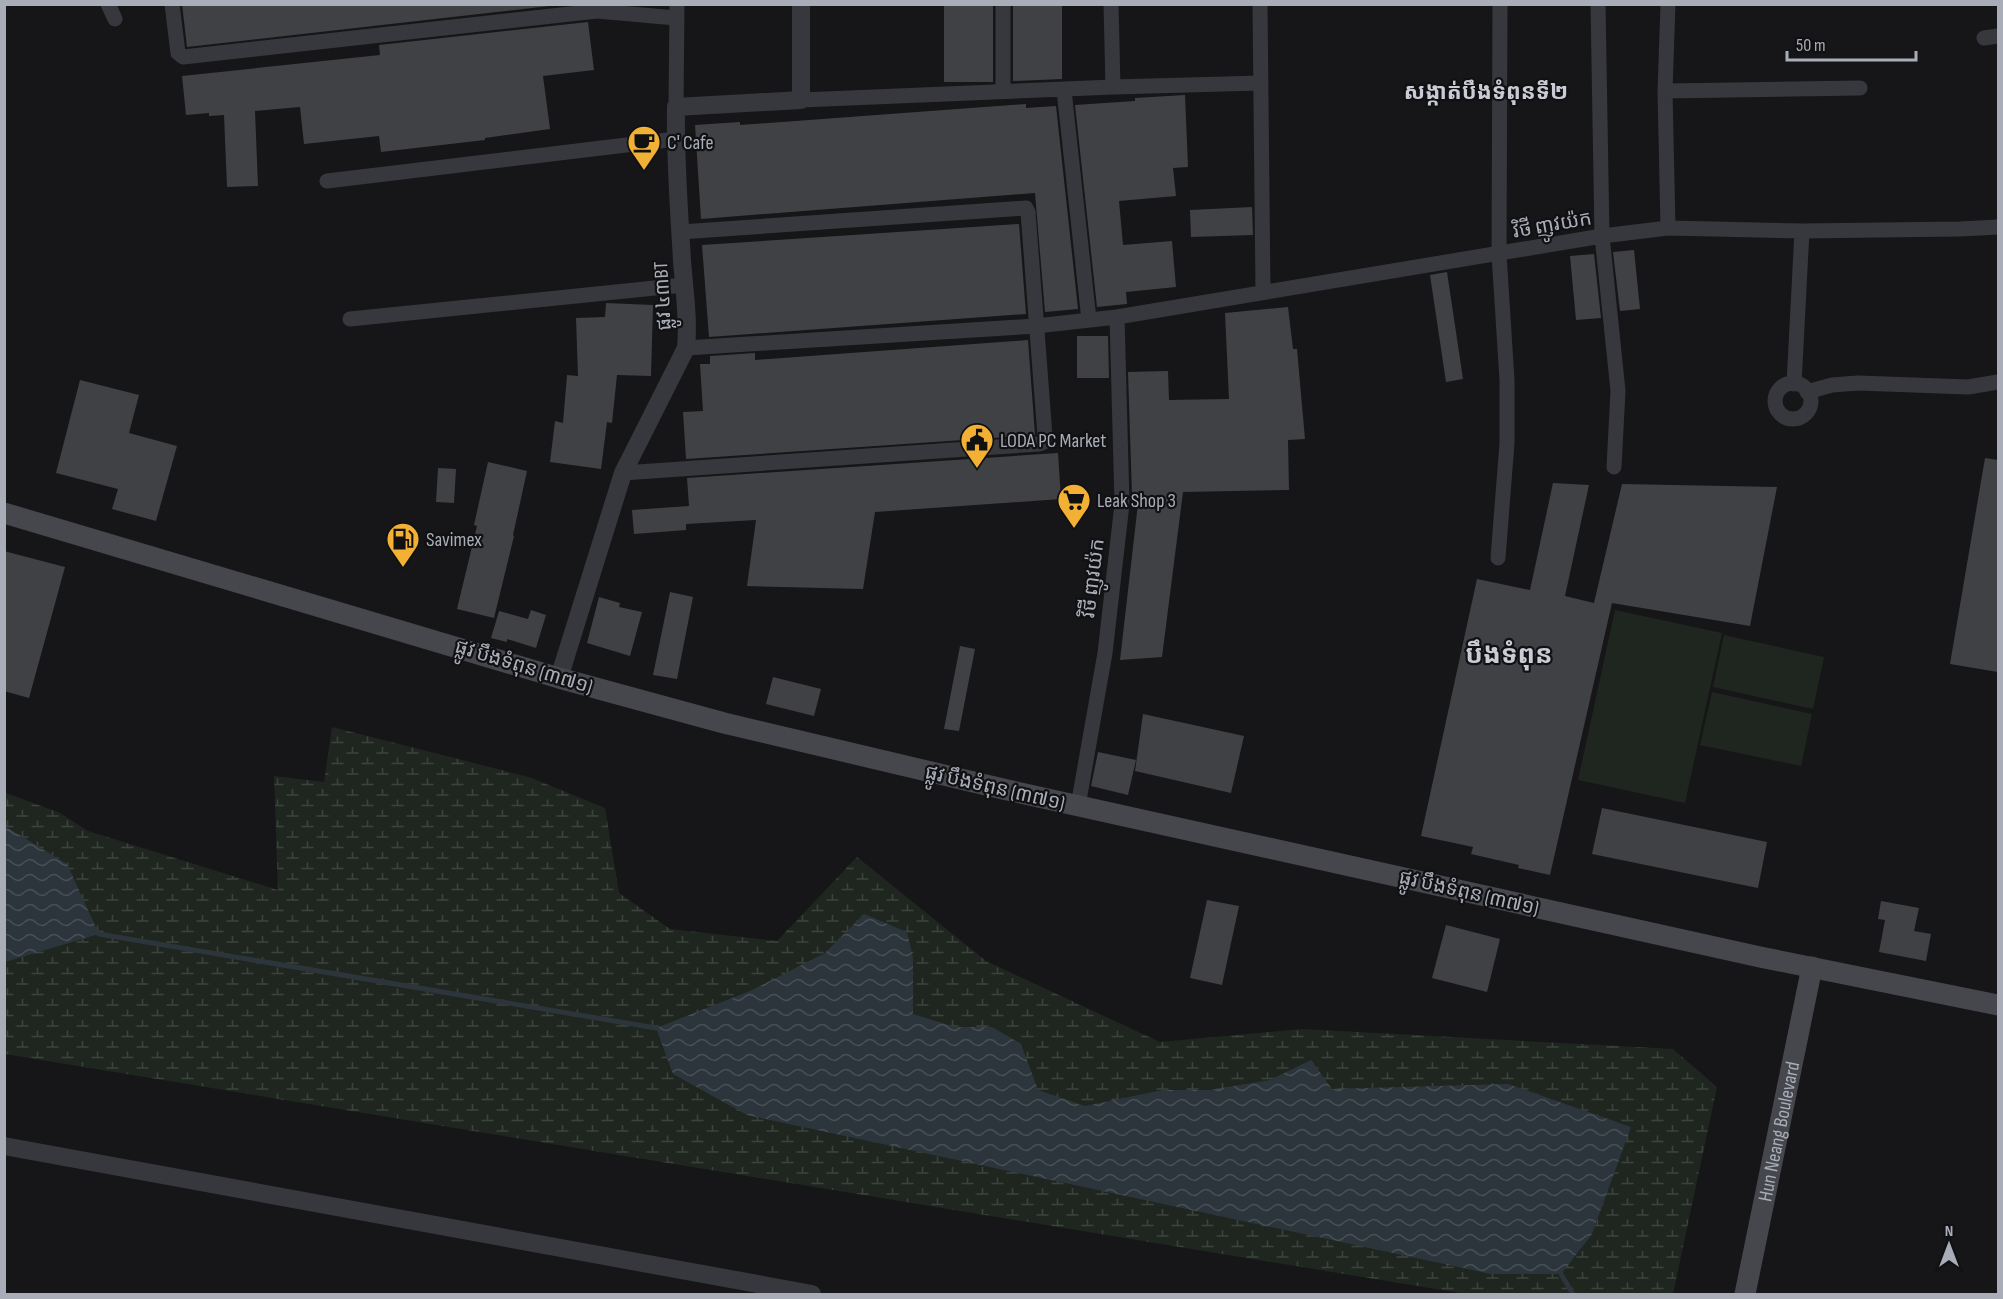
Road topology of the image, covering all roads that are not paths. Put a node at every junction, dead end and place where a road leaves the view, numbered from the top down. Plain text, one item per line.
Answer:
1 (108, 4) edge
2 (172, 4) edge
3 (801, 4) edge
4 (1003, 4) edge
5 (1110, 4) edge
6 (1260, 4) edge
7 (1500, 4) edge
8 (1598, 4) edge
9 (1668, 4) edge
10 (597, 8) edge
11 (677, 11) edge
12 (115, 19) dead end
13 (1261, 83) junction
14 (1113, 87) junction
15 (1860, 88) dead end
16 (1064, 90) junction
17 (1665, 91) junction
18 (1003, 93) junction
19 (801, 100) junction
20 (676, 107) junction
21 (676, 139) junction
22 (327, 181) dead end
23 (1998, 227) edge
24 (1668, 228) junction
25 (1802, 231) junction
26 (680, 232) junction
27 (1602, 236) junction
28 (1499, 254) junction
29 (684, 285) junction
30 (1263, 292) junction
31 (1117, 317) junction
32 (350, 319) dead end
33 (1089, 320) junction
34 (1036, 326) junction
35 (686, 348) junction
36 (1998, 382) edge
37 (1614, 467) dead end
38 (623, 473) junction
39 (4, 513) edge
40 (1498, 558) dead end
41 (559, 678) junction
42 (1078, 806) junction
43 (1812, 967) junction
44 (1998, 1005) edge
45 (4, 1146) edge
46 (812, 1294) edge
47 (1745, 1294) edge

1 - 12 street
2 - 10 street
3 - 19 street
4 - 18 street
5 - 14 street
6 - 13 street
7 - 28 street
8 - 27 street
9 - 17 street
10 - 11 street
11 - 20 street
13 - 14 street
13 - 30 street
14 - 16 street
15 - 17 street
16 - 18 street
16 - 33 street
17 - 24 street
18 - 19 street
19 - 20 street
20 - 21 street, ផ្លូវ ៤៣BT
21 - 22 street
21 - 26 street, ផ្លូវ ៤៣BT
23 - 25 street, វិថី ញូវយ៉ក
24 - 25 street, វិថី ញូវយ៉ក
24 - 27 street, វិថី ញូវយ៉ក
25 - 36 street
26 - 29 street, ផ្លូវ ៤៣BT
26 - 34 street
27 - 28 street, វិថី ញូវយ៉ក
27 - 37 street
28 - 30 street, វិថី ញូវយ៉ក
28 - 40 street
29 - 32 street
29 - 35 street, ផ្លូវ ៤៣BT
30 - 31 street, វិថី ញូវយ៉ក
31 - 33 street, វិថី ញូវយ៉ក
31 - 42 street, វិថី ញូវយ៉ក
33 - 34 street, វិថី ញូវយ៉ក
34 - 35 street, វិថី ញូវយ៉ក
34 - 38 street
35 - 38 street, ផ្លូវ ៤៣BT
38 - 41 street, ផ្លូវ ៤៣BT
39 - 41 main road, ផ្លូវ បឹងទំពុន (៣៧១)
41 - 42 main road, ផ្លូវ បឹងទំពុន (៣៧១)
42 - 43 main road, ផ្លូវ បឹងទំពុន (៣៧១)
43 - 44 main road, ផ្លូវ បឹងទំពុន (៣៧១)
43 - 47 main road, Hun Neang Boulevard
45 - 46 street

